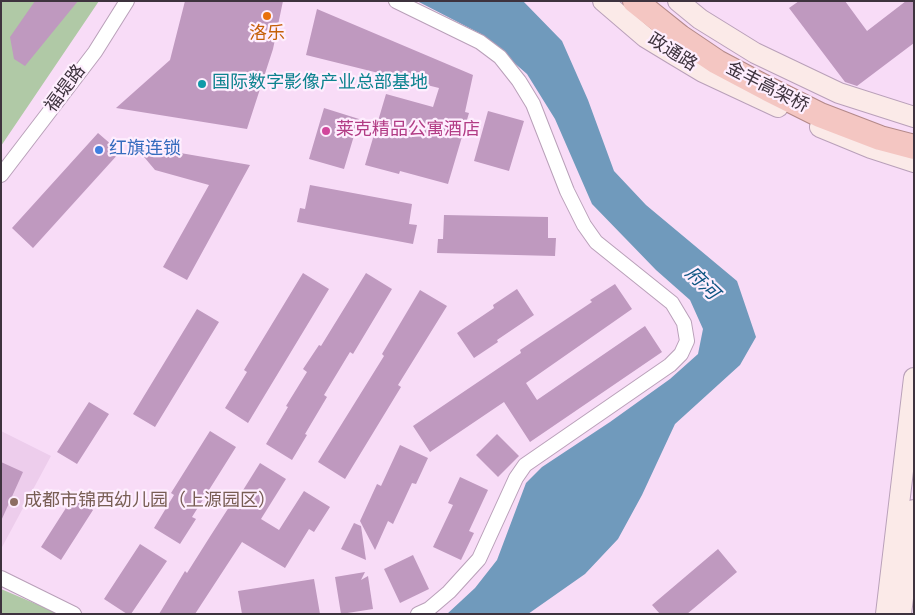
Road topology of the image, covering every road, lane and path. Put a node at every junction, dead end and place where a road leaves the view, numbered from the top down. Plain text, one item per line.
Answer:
1 (127, 1) edge
2 (396, 1) edge
3 (603, 1) edge
4 (635, 1) edge
5 (653, 1) edge
6 (678, 1) edge
7 (914, 117) edge
8 (914, 135) edge
9 (914, 147) edge
10 (914, 162) edge
11 (1, 175) edge
12 (914, 378) edge
13 (914, 510) edge
14 (1, 578) edge
15 (74, 614) edge
16 (418, 614) edge
17 (886, 614) edge
18 (902, 614) edge

1 - 11 street, 福堤路
2 - 16 street
3 - 10 main road, 政通路
4 - 9 highway, 金丰高架桥
5 - 8 highway, 金丰高架桥
6 - 7 main road
12 - 17 main road
13 - 18 main road
14 - 15 street

